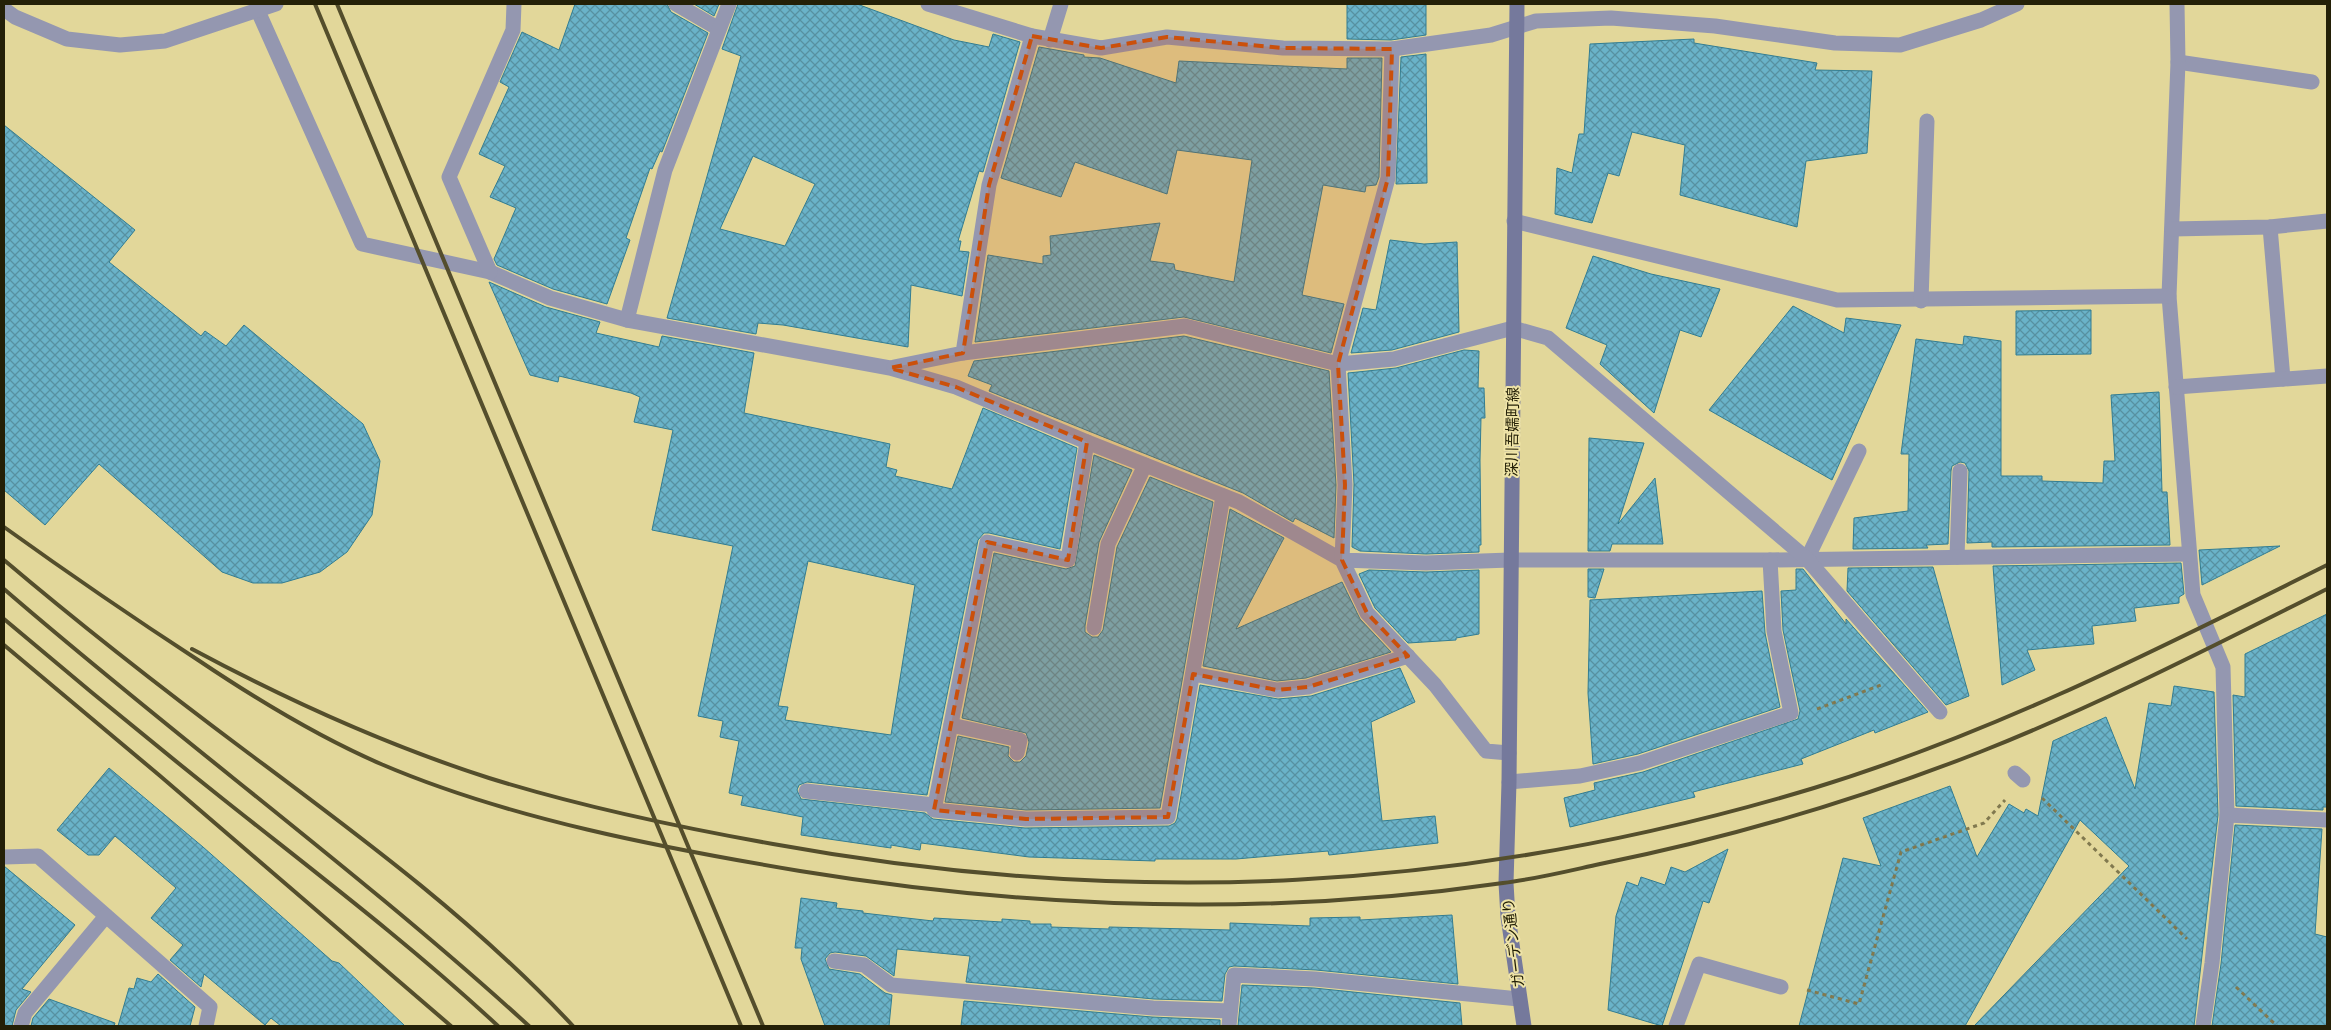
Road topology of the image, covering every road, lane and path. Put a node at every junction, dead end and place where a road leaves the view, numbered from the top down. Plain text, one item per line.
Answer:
1 (276, 4) edge
2 (514, 4) edge
3 (676, 4) edge
4 (728, 4) edge
5 (928, 4) edge
6 (1061, 4) edge
7 (1517, 4) edge
8 (2017, 4) edge
9 (2177, 4) edge
10 (257, 7) edge
11 (4, 9) edge
12 (1516, 27) junction
13 (719, 29) junction
14 (1032, 36) junction
15 (1050, 40) junction
16 (1392, 49) junction
17 (2178, 62) junction
18 (2312, 82) dead end
19 (1927, 121) dead end
20 (1514, 221) junction
21 (2327, 221) edge
22 (2270, 227) junction
23 (2172, 229) junction
24 (490, 272) junction
25 (2170, 296) junction
26 (1921, 301) junction
27 (627, 320) junction
28 (1513, 328) junction
29 (963, 353) junction
30 (1338, 364) junction
31 (890, 368) junction
32 (2327, 376) edge
33 (2283, 379) junction
34 (2176, 387) junction
35 (1086, 442) junction
36 (1859, 451) dead end
37 (1145, 465) junction
38 (1960, 471) dead end
39 (1223, 496) junction
40 (2189, 554) junction
41 (1957, 557) junction
42 (1807, 559) junction
43 (1342, 560) junction
44 (1510, 560) junction
45 (1770, 560) junction
46 (1094, 628) dead end
47 (1408, 656) junction
48 (1193, 674) junction
49 (1907, 674) junction
50 (1940, 712) dead end
51 (1791, 713) junction
52 (951, 726) junction
53 (1017, 753) dead end
54 (1509, 753) junction
55 (1509, 782) junction
56 (806, 791) dead end
57 (934, 805) junction
58 (2227, 815) junction
59 (2327, 820) edge
60 (4, 857) edge
61 (1507, 860) joint
62 (106, 916) junction
63 (834, 961) dead end
64 (2212, 963) junction
65 (1781, 987) joint
66 (1519, 999) junction
67 (1230, 1019) edge
68 (21, 1026) edge
69 (206, 1026) edge
70 (1524, 1026) edge
71 (1676, 1026) edge
72 (2203, 1026) edge
73 (2277, 1026) edge

1 - 10 street
2 - 24 street
3 - 13 street
4 - 13 street
5 - 14 street
6 - 15 street
7 - 12 main road, 深川吾嬬町線
8 - 12 street
9 - 17 street
10 - 11 street
10 - 24 street
12 - 16 street
12 - 20 main road, 深川吾嬬町線
13 - 27 street
14 - 15 street
14 - 29 street
15 - 16 street
16 - 30 street
17 - 18 street
17 - 23 street
19 - 26 street
20 - 26 street
20 - 28 main road, 深川吾嬬町線
21 - 22 street
22 - 23 street
22 - 33 street
23 - 25 street
24 - 27 street
25 - 26 street
25 - 34 street
27 - 31 street
28 - 30 street
28 - 42 street
28 - 44 main road, 深川吾嬬町線
29 - 30 street
29 - 31 street
30 - 43 street
31 - 35 street
32 - 33 street
33 - 34 street
34 - 40 street
35 - 37 street
35 - 52 street
36 - 42 street
37 - 39 street
37 - 46 street
38 - 41 street
39 - 43 street
39 - 48 street
40 - 41 street
40 - 58 street
41 - 42 street
42 - 45 street
42 - 49 street
43 - 44 street
43 - 47 street
44 - 45 street
44 - 54 main road, 深川吾嬬町線
45 - 51 street
47 - 48 street
47 - 54 street
48 - 57 street
49 - 50 street
49 - 51 path
51 - 55 street
52 - 53 street
52 - 57 street
54 - 55 main road, 深川吾嬬町線
55 - 61 main road, 深川吾嬬町線
56 - 57 street
58 - 59 street
58 - 64 street
60 - 62 street
61 - 66 main road, ガーデン通り
62 - 68 street
62 - 69 street
63 - 67 street
64 - 65 path
64 - 72 street
64 - 73 path
65 - 71 street
66 - 67 street
66 - 70 main road, ガーデン通り

